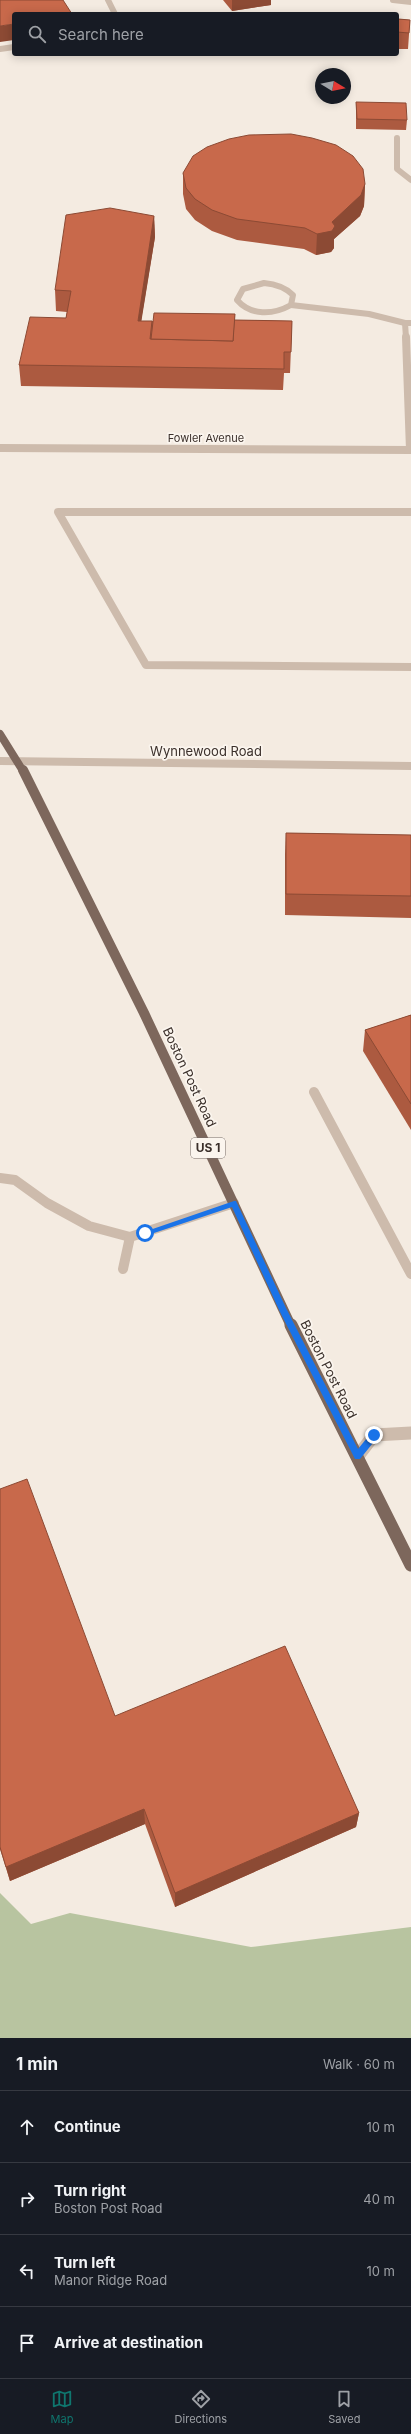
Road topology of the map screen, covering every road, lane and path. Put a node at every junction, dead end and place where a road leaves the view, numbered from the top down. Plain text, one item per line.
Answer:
1 (108, 0) edge
2 (393, 0) edge
3 (411, 2) edge
4 (114, 12) edge
5 (12, 47) edge
6 (0, 49) edge
7 (397, 138) dead end
8 (411, 180) edge
9 (291, 304) junction
10 (408, 323) edge
11 (409, 387) edge
12 (0, 448) edge
13 (410, 450) edge
14 (411, 512) edge
15 (411, 667) edge
16 (0, 734) edge
17 (0, 761) edge
18 (19, 763) junction
19 (411, 766) edge
20 (314, 1092) dead end
21 (0, 1178) edge
22 (234, 1204) junction
23 (130, 1238) junction
24 (123, 1269) dead end
25 (411, 1274) edge
26 (411, 1433) edge
27 (358, 1456) junction
28 (411, 1565) edge

1 - 4 street
2 - 3 street
5 - 6 street
7 - 8 street
9 - 9 street
9 - 10 street
10 - 11 street
11 - 13 street
12 - 13 street, Fowler Avenue
14 - 15 street
16 - 18 main road, Boston Post Road / US 1
17 - 18 street, Wynnewood Road
18 - 19 street, Wynnewood Road
18 - 22 main road, Boston Post Road / US 1
20 - 25 street
21 - 23 street
22 - 23 street
22 - 27 main road, Boston Post Road / US 1
23 - 24 street
26 - 27 street
27 - 28 main road, Boston Post Road / US 1

